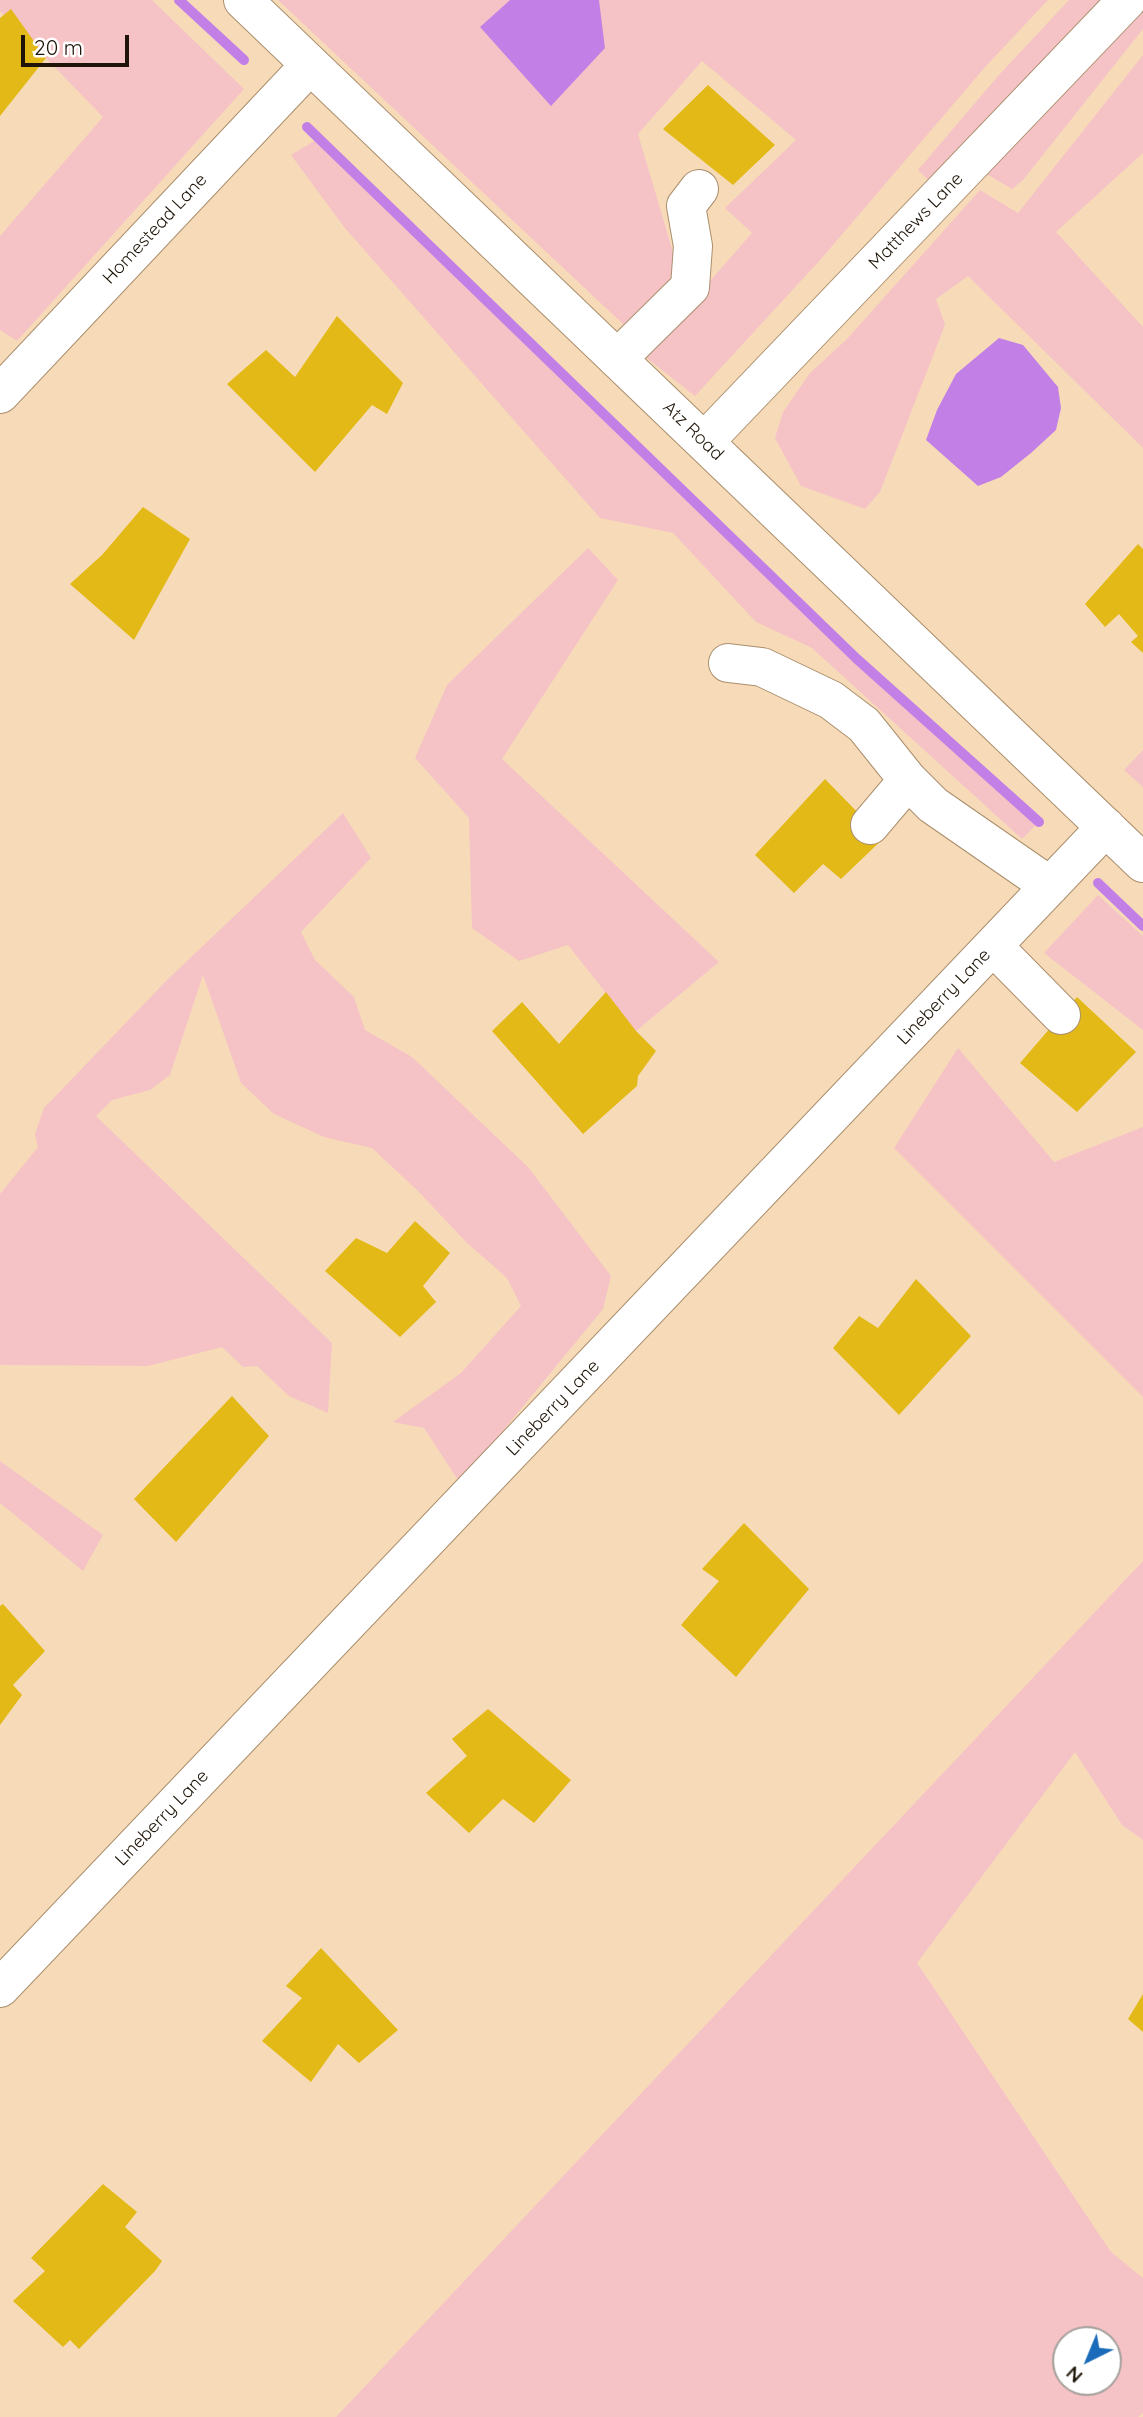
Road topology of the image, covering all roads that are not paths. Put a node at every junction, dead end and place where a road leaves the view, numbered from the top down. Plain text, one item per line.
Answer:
1 (243, 0) edge
2 (1128, 0) edge
3 (310, 65) junction
4 (698, 188) dead end
5 (617, 359) junction
6 (0, 394) edge
7 (704, 442) junction
8 (728, 663) dead end
9 (908, 780) junction
10 (870, 825) dead end
11 (1106, 827) junction
12 (1143, 863) edge
13 (1050, 886) junction
14 (993, 946) junction
15 (1061, 1015) dead end
16 (0, 1988) edge

1 - 3 street, Atz Road
2 - 7 street, Matthews Lane
3 - 5 street, Atz Road
3 - 6 street, Homestead Lane
4 - 5 street
5 - 7 street, Atz Road
7 - 11 street, Atz Road
8 - 9 street
9 - 10 street
9 - 13 street
11 - 12 street, Atz Road
11 - 13 street, Lineberry Lane
13 - 14 street, Lineberry Lane
14 - 15 street
14 - 16 street, Lineberry Lane

